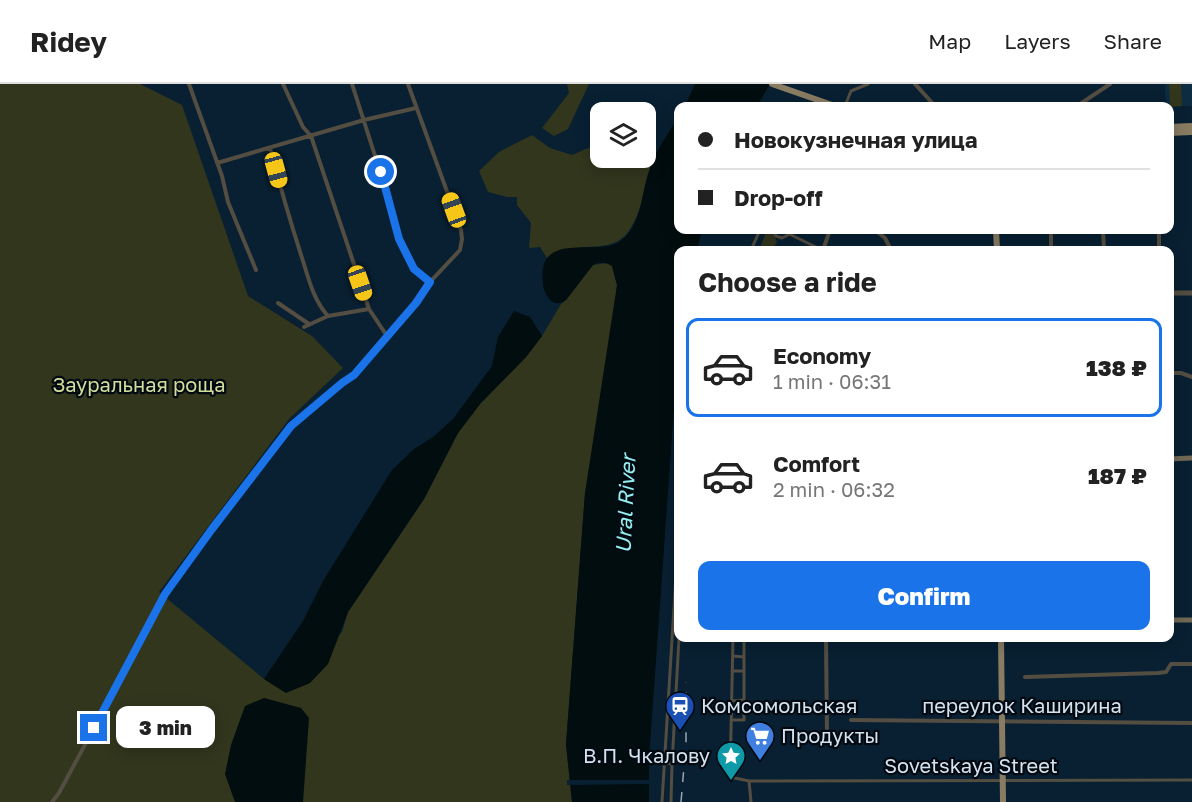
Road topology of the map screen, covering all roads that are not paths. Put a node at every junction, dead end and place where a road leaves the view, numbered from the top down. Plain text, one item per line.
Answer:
1 (189, 84) edge
2 (283, 84) edge
3 (352, 84) edge
4 (408, 84) edge
5 (772, 84) edge
6 (868, 84) edge
7 (915, 84) edge
8 (1110, 84) edge
9 (824, 102) edge
10 (847, 102) edge
11 (931, 102) edge
12 (1083, 102) edge
13 (416, 108) junction
14 (364, 120) junction
15 (1192, 126) edge
16 (1174, 127) edge
17 (1192, 132) edge
18 (1174, 133) edge
19 (311, 136) junction
20 (270, 148) junction
21 (217, 163) junction
22 (775, 234) edge
23 (790, 234) joint
24 (880, 234) edge
25 (815, 246) edge
26 (889, 246) dead end
27 (256, 270) dead end
28 (430, 282) junction
29 (1174, 293) edge
30 (1192, 293) edge
31 (278, 303) dead end
32 (369, 309) junction
33 (328, 316) junction
34 (387, 336) junction
35 (1174, 372) edge
36 (1192, 377) edge
37 (1192, 458) edge
38 (1174, 459) edge
39 (674, 615) edge
40 (1174, 620) edge
41 (1192, 620) edge
42 (673, 631) joint
43 (679, 642) edge
44 (733, 642) edge
45 (744, 642) edge
46 (826, 642) edge
47 (1001, 642) edge
48 (733, 656) junction
49 (744, 657) junction
50 (1192, 664) edge
51 (670, 669) junction
52 (678, 669) junction
53 (732, 671) junction
54 (744, 671) junction
55 (1025, 677) dead end
56 (744, 700) junction
57 (731, 701) junction
58 (731, 720) junction
59 (851, 720) dead end
60 (1002, 721) junction
61 (1192, 723) edge
62 (666, 732) junction
63 (674, 733) junction
64 (826, 736) dead end
65 (664, 763) junction
66 (672, 764) junction
67 (1192, 780) edge
68 (749, 781) junction
69 (1003, 781) junction
70 (52, 802) edge
71 (662, 802) edge
72 (671, 802) edge
73 (751, 802) edge
74 (1003, 802) edge

1 - 21 street
2 - 19 street
3 - 14 street
4 - 13 street
5 - 9 main road
6 - 10 street
7 - 11 street
8 - 12 street
13 - 14 street
13 - 28 street
14 - 19 street
14 - 28 street
15 - 16 main road
17 - 18 main road
19 - 20 street
19 - 32 street
20 - 21 street
20 - 33 street
21 - 27 street
22 - 23 street
23 - 25 street
24 - 26 street
28 - 34 street
29 - 30 street
31 - 33 street
32 - 33 street
32 - 34 street
34 - 70 street
35 - 36 street
37 - 38 main road
39 - 42 street
40 - 41 main road
42 - 51 street
43 - 52 street
44 - 48 street
45 - 49 street
46 - 64 street
47 - 60 main road
48 - 49 street
48 - 53 street
49 - 54 street
50 - 55 street
51 - 52 street
51 - 62 street
52 - 63 street
53 - 54 street
53 - 57 street
54 - 56 street
56 - 57 street
56 - 58 street
57 - 58 street
58 - 68 street
59 - 60 street, переулок Каширина
60 - 61 street, переулок Каширина
60 - 69 main road
62 - 63 street
62 - 65 street
63 - 66 street
65 - 66 street
65 - 71 street
66 - 72 street
67 - 69 street, Sovetskaya Street
68 - 69 street, Sovetskaya Street
68 - 73 street
69 - 74 main road

